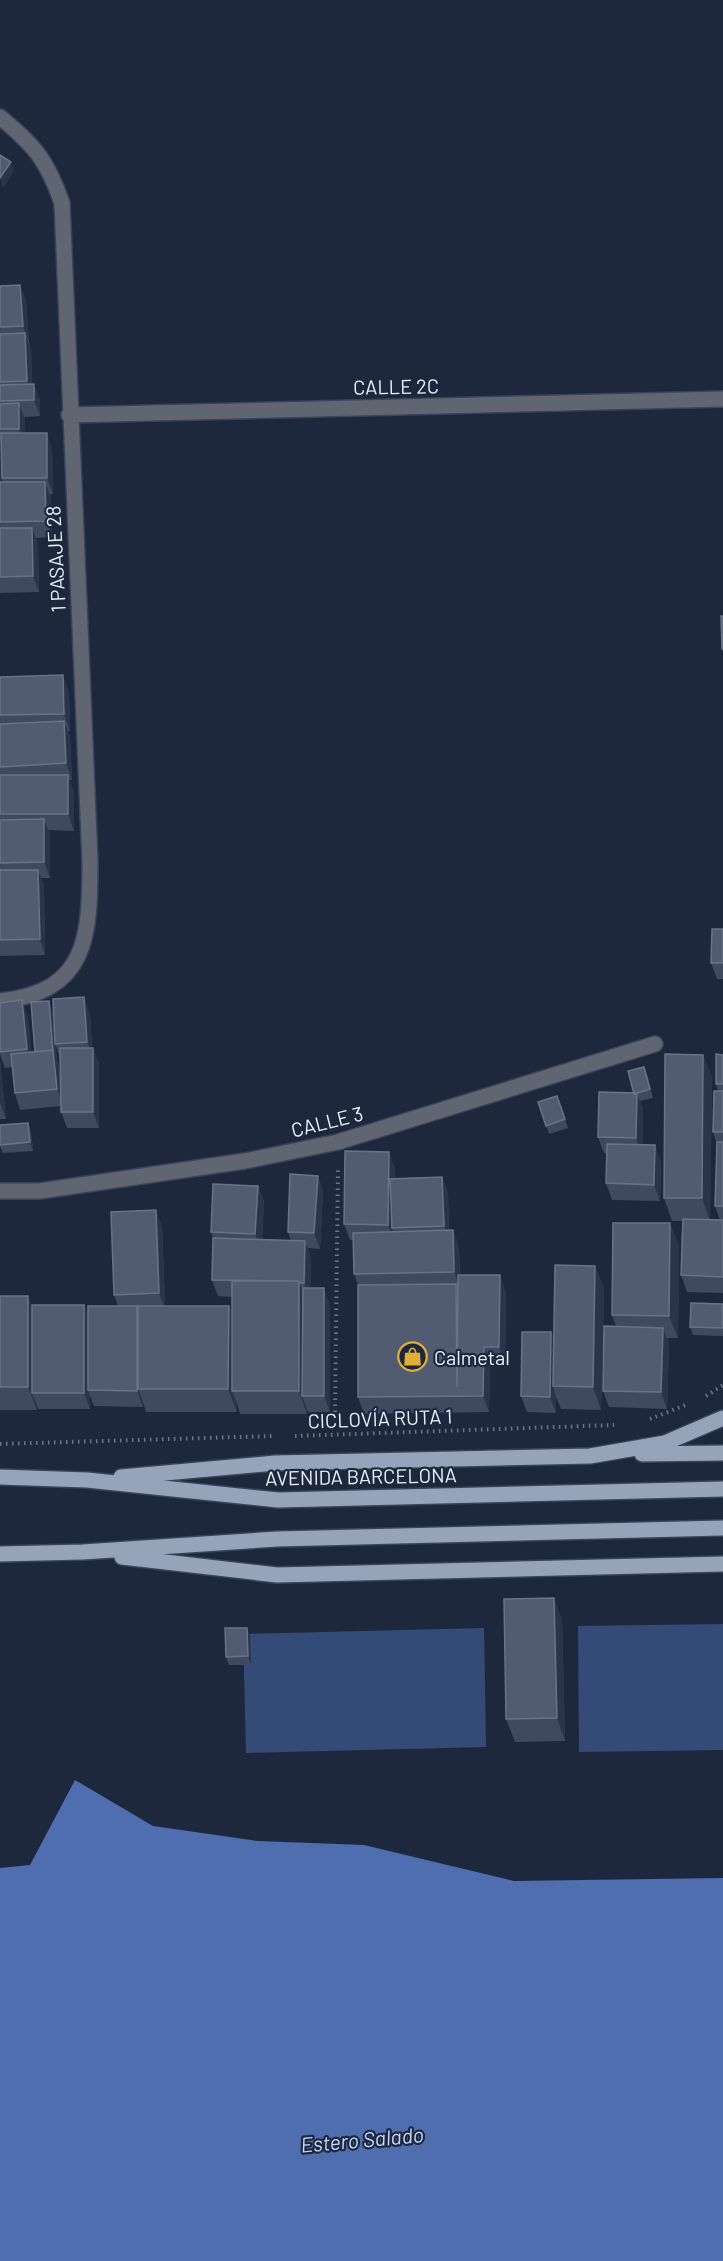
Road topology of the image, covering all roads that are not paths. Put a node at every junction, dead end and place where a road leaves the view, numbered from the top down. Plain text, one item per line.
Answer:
1 (0, 117) edge
2 (723, 399) edge
3 (69, 415) junction
4 (0, 1001) edge
5 (655, 1044) dead end
6 (0, 1191) edge
7 (723, 1418) edge
8 (723, 1453) edge
9 (590, 1456) junction
10 (0, 1477) edge
11 (87, 1480) junction
12 (723, 1489) edge
13 (723, 1528) edge
14 (83, 1552) junction
15 (0, 1554) edge
16 (723, 1564) edge

1 - 3 street, 1 PASAJE 28
2 - 3 street, CALLE 2C
3 - 4 street, 1 PASAJE 28
5 - 6 street, CALLE 3
7 - 9 main road
8 - 9 main road
9 - 11 main road
10 - 11 main road, AVENIDA BARCELONA
11 - 12 main road, AVENIDA BARCELONA
13 - 14 main road
14 - 15 main road
14 - 16 main road

